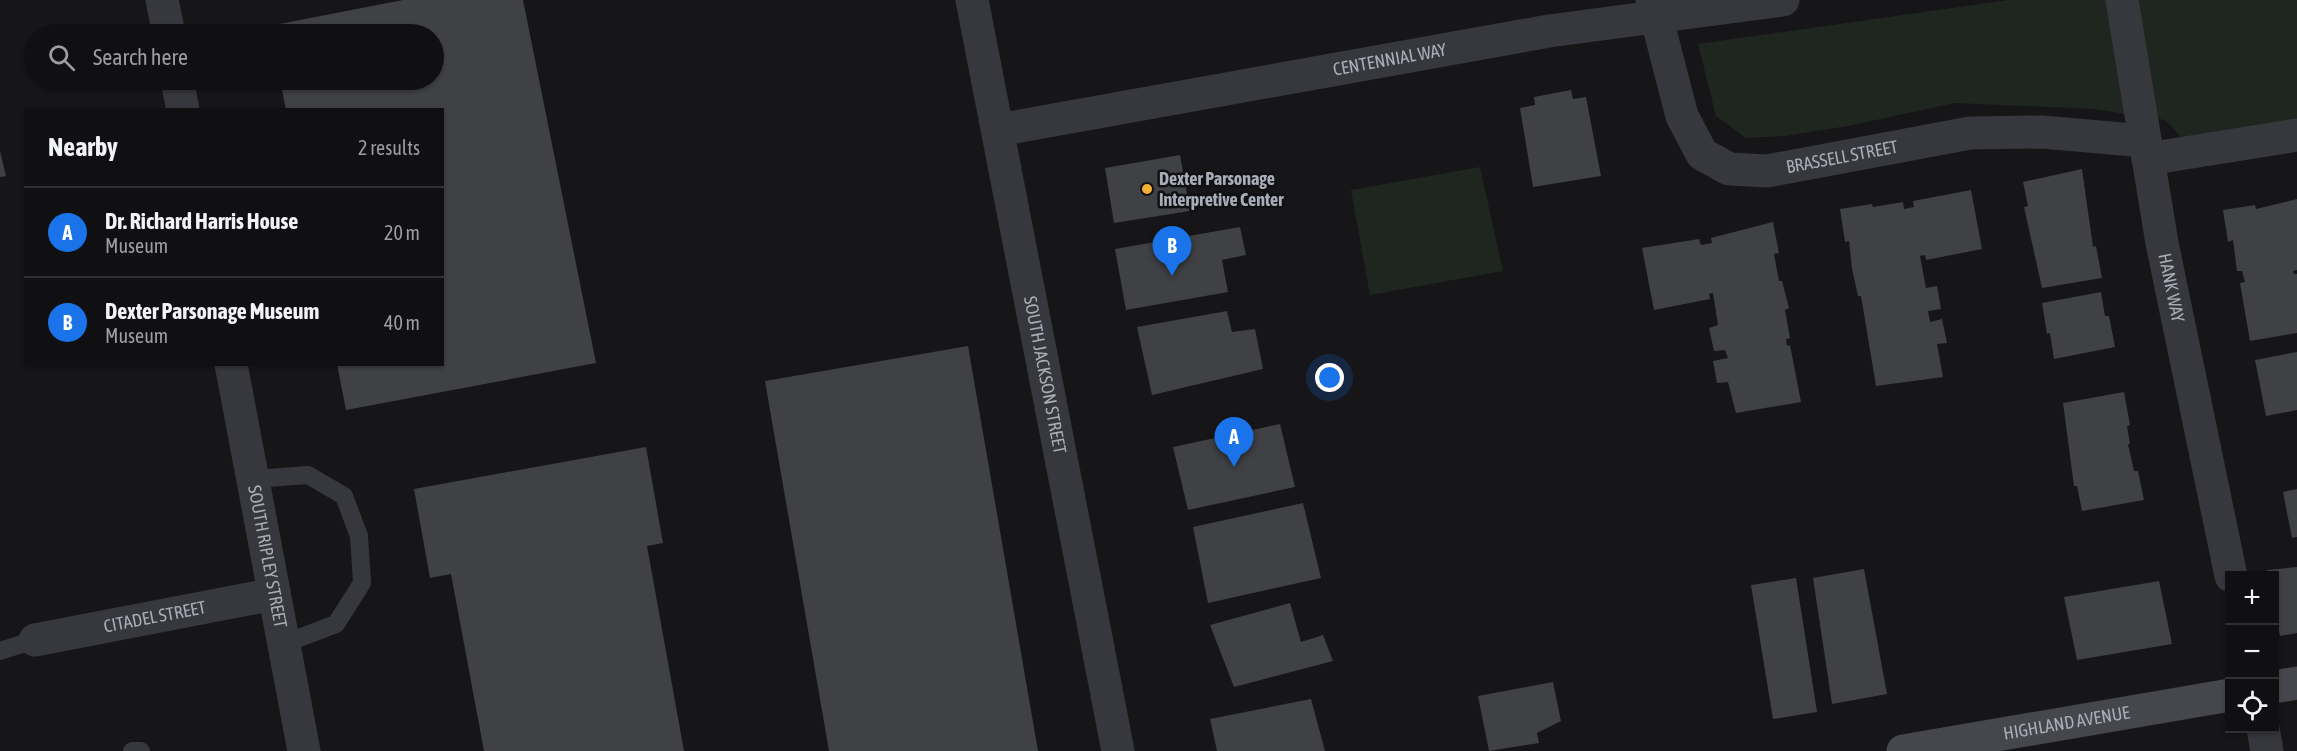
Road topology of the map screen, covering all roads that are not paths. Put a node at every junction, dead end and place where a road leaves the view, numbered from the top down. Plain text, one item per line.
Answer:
1 (162, 0) edge
2 (972, 0) edge
3 (1783, 0) edge
4 (2122, 0) edge
5 (1654, 8) edge
6 (167, 24) edge
7 (179, 90) edge
8 (183, 108) edge
9 (998, 130) junction
10 (2297, 135) edge
11 (2146, 150) junction
12 (231, 366) edge
13 (253, 479) junction
14 (2230, 571) edge
15 (274, 594) junction
16 (34, 640) joint
17 (283, 644) junction
18 (0, 651) edge
19 (2297, 683) edge
20 (2279, 686) edge
21 (2225, 696) edge
22 (2264, 733) edge
23 (132, 751) edge
24 (141, 751) edge
25 (304, 751) edge
26 (1118, 751) edge
27 (1904, 751) edge
28 (2267, 751) edge

1 - 6 street
2 - 9 street, SOUTH JACKSON STREET
3 - 5 street, CENTENNIAL WAY
4 - 11 street, HANK WAY
5 - 9 street, CENTENNIAL WAY
5 - 11 street, BRASSELL STREET
7 - 8 street
9 - 26 street, SOUTH JACKSON STREET
10 - 11 street, BRASSELL STREET
11 - 14 street, HANK WAY
12 - 13 street, SOUTH RIPLEY STREET
13 - 15 street, SOUTH RIPLEY STREET
13 - 17 lane
15 - 16 street, CITADEL STREET
15 - 17 street, SOUTH RIPLEY STREET
16 - 18 lane
17 - 25 street, SOUTH RIPLEY STREET
19 - 20 main road
21 - 27 main road, HIGHLAND AVENUE
22 - 28 street
23 - 24 lane

